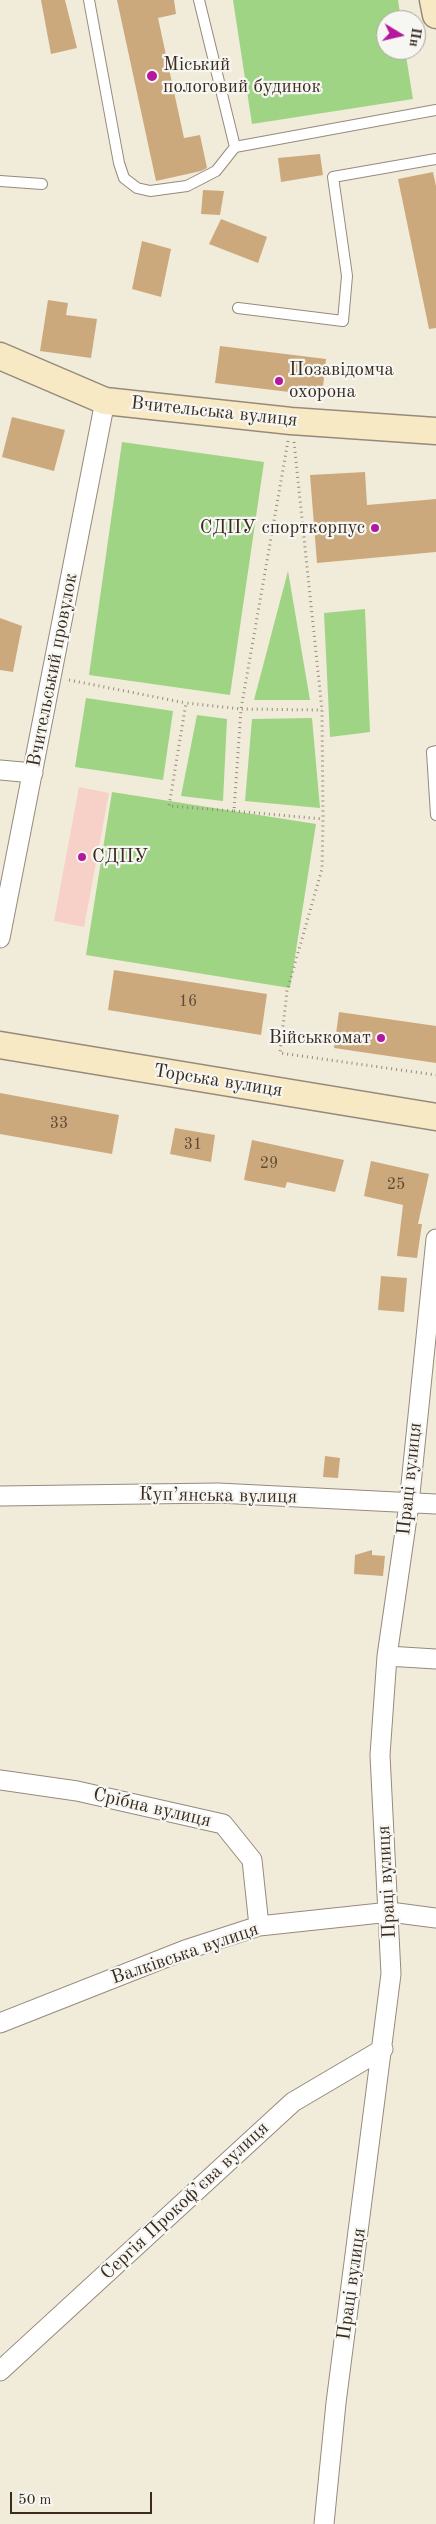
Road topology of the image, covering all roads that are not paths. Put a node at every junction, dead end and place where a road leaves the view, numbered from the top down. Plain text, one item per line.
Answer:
1 (89, 0) edge
2 (199, 0) edge
3 (432, 0) edge
4 (436, 15) edge
5 (436, 110) edge
6 (235, 147) junction
7 (436, 159) edge
8 (0, 181) edge
9 (42, 184) dead end
10 (238, 308) dead end
11 (0, 356) edge
12 (105, 401) junction
13 (436, 432) edge
14 (436, 751) edge
15 (0, 770) edge
16 (33, 773) junction
17 (436, 815) edge
18 (0, 938) edge
19 (0, 1045) edge
20 (436, 1117) edge
21 (436, 1239) edge
22 (0, 1496) edge
23 (409, 1504) junction
24 (436, 1504) edge
25 (387, 1656) junction
26 (436, 1659) edge
27 (0, 1780) edge
28 (390, 1912) junction
29 (436, 1918) edge
30 (259, 1926) junction
31 (0, 2022) edge
32 (383, 2050) junction
33 (0, 2371) edge
34 (324, 2524) edge

1 - 6 lane
2 - 6 lane
3 - 4 street
5 - 6 lane
7 - 10 lane
8 - 9 lane
11 - 12 street, Вчительська вулиця
12 - 13 street, Вчительська вулиця
12 - 16 street, Вчительський провулок
14 - 17 lane
15 - 16 street
16 - 18 street, Вчительський провулок
19 - 20 street, Торська вулиця
21 - 23 street, Праці вулиця
22 - 23 street, Куп’янська вулиця
23 - 24 street, Куп’янська вулиця
23 - 25 street, Праці вулиця
25 - 26 street
25 - 28 street, Праці вулиця
27 - 30 street, Срібна вулиця
28 - 29 street, Валківська вулиця
28 - 30 street, Валківська вулиця
28 - 32 street, Праці вулиця
30 - 31 street, Валківська вулиця
32 - 33 street, Сергія Прокоф’єва вулиця
32 - 34 street, Праці вулиця

